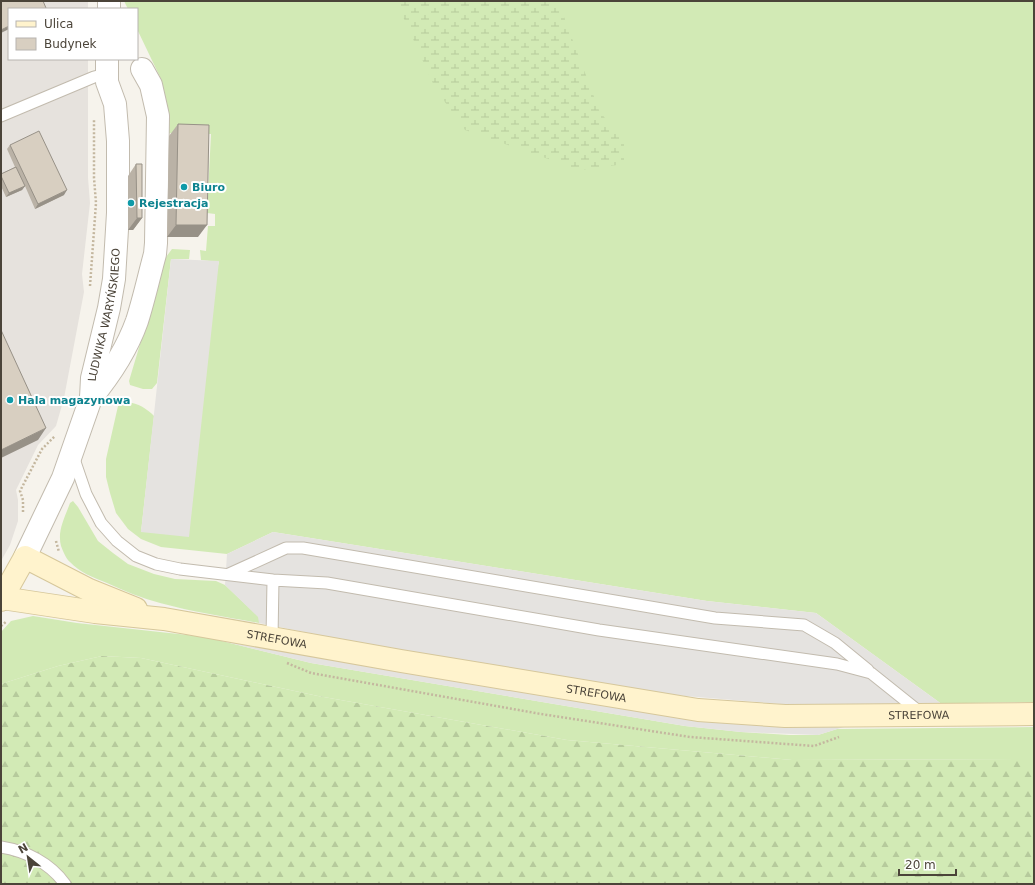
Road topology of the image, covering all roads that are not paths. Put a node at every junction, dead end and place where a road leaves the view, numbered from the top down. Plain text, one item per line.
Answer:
1 (139, 64) edge
2 (106, 72) edge
3 (1, 116) edge
4 (97, 385) junction
5 (72, 454) junction
6 (25, 557) junction
7 (228, 574) junction
8 (273, 580) junction
9 (1, 599) edge
10 (164, 619) junction
11 (272, 638) junction
12 (871, 672) junction
13 (1034, 714) edge
14 (923, 715) junction
15 (1, 847) edge
16 (65, 884) edge

1 - 4 street
2 - 3 lane
2 - 4 street, LUDWIKA WARYŃSKIEGO
4 - 5 street, LUDWIKA WARYŃSKIEGO
5 - 6 street, LUDWIKA WARYŃSKIEGO
5 - 7 lane
6 - 9 street, LUDWIKA WARYŃSKIEGO
6 - 10 street, STREFOWA
7 - 8 lane
7 - 12 lane
8 - 11 lane
8 - 12 lane
9 - 10 street, STREFOWA
10 - 11 street, STREFOWA
11 - 14 street, STREFOWA
12 - 14 lane
13 - 14 street, STREFOWA
15 - 16 lane

